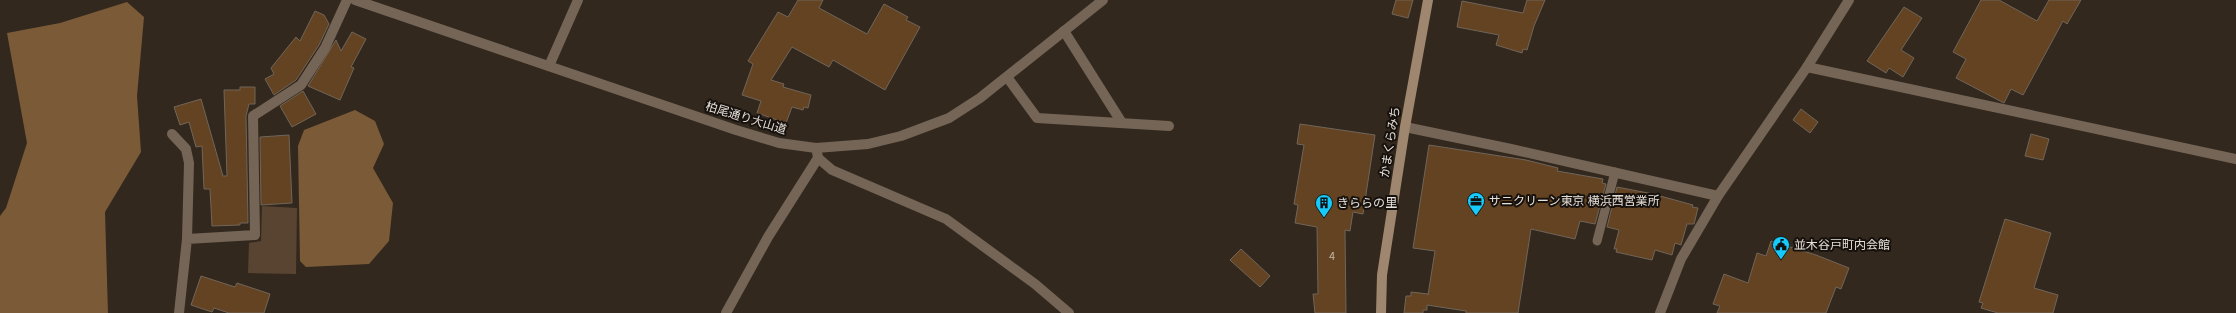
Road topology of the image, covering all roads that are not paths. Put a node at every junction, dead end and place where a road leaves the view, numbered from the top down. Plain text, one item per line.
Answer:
1 (347, 0) edge
2 (355, 0) edge
3 (578, 0) edge
4 (1103, 0) edge
5 (1428, 0) edge
6 (1849, 0) edge
7 (1064, 31) junction
8 (550, 66) junction
9 (1807, 67) junction
10 (1007, 77) junction
11 (1122, 123) junction
12 (1169, 126) dead end
13 (1405, 127) junction
14 (172, 134) dead end
15 (816, 148) junction
16 (818, 158) junction
17 (2236, 159) edge
18 (1615, 172) junction
19 (1718, 196) junction
20 (187, 239) junction
21 (1597, 241) dead end
22 (179, 313) edge
23 (726, 313) edge
24 (1068, 313) edge
25 (1381, 313) edge
26 (1660, 313) edge

1 - 20 street
2 - 8 street, 柏尾通り大山道
3 - 8 street
4 - 7 street, 柏尾通り大山道
5 - 13 main road, かまくらみち
6 - 9 street
7 - 10 street, 柏尾通り大山道
7 - 11 street
8 - 15 street, 柏尾通り大山道
9 - 17 street
9 - 19 street
10 - 11 street
10 - 15 street, 柏尾通り大山道
11 - 12 street
13 - 18 street
13 - 25 main road, かまくらみち
14 - 20 street
15 - 16 street
16 - 23 street
16 - 24 street
18 - 19 street
18 - 21 lane
19 - 26 street
20 - 22 street

